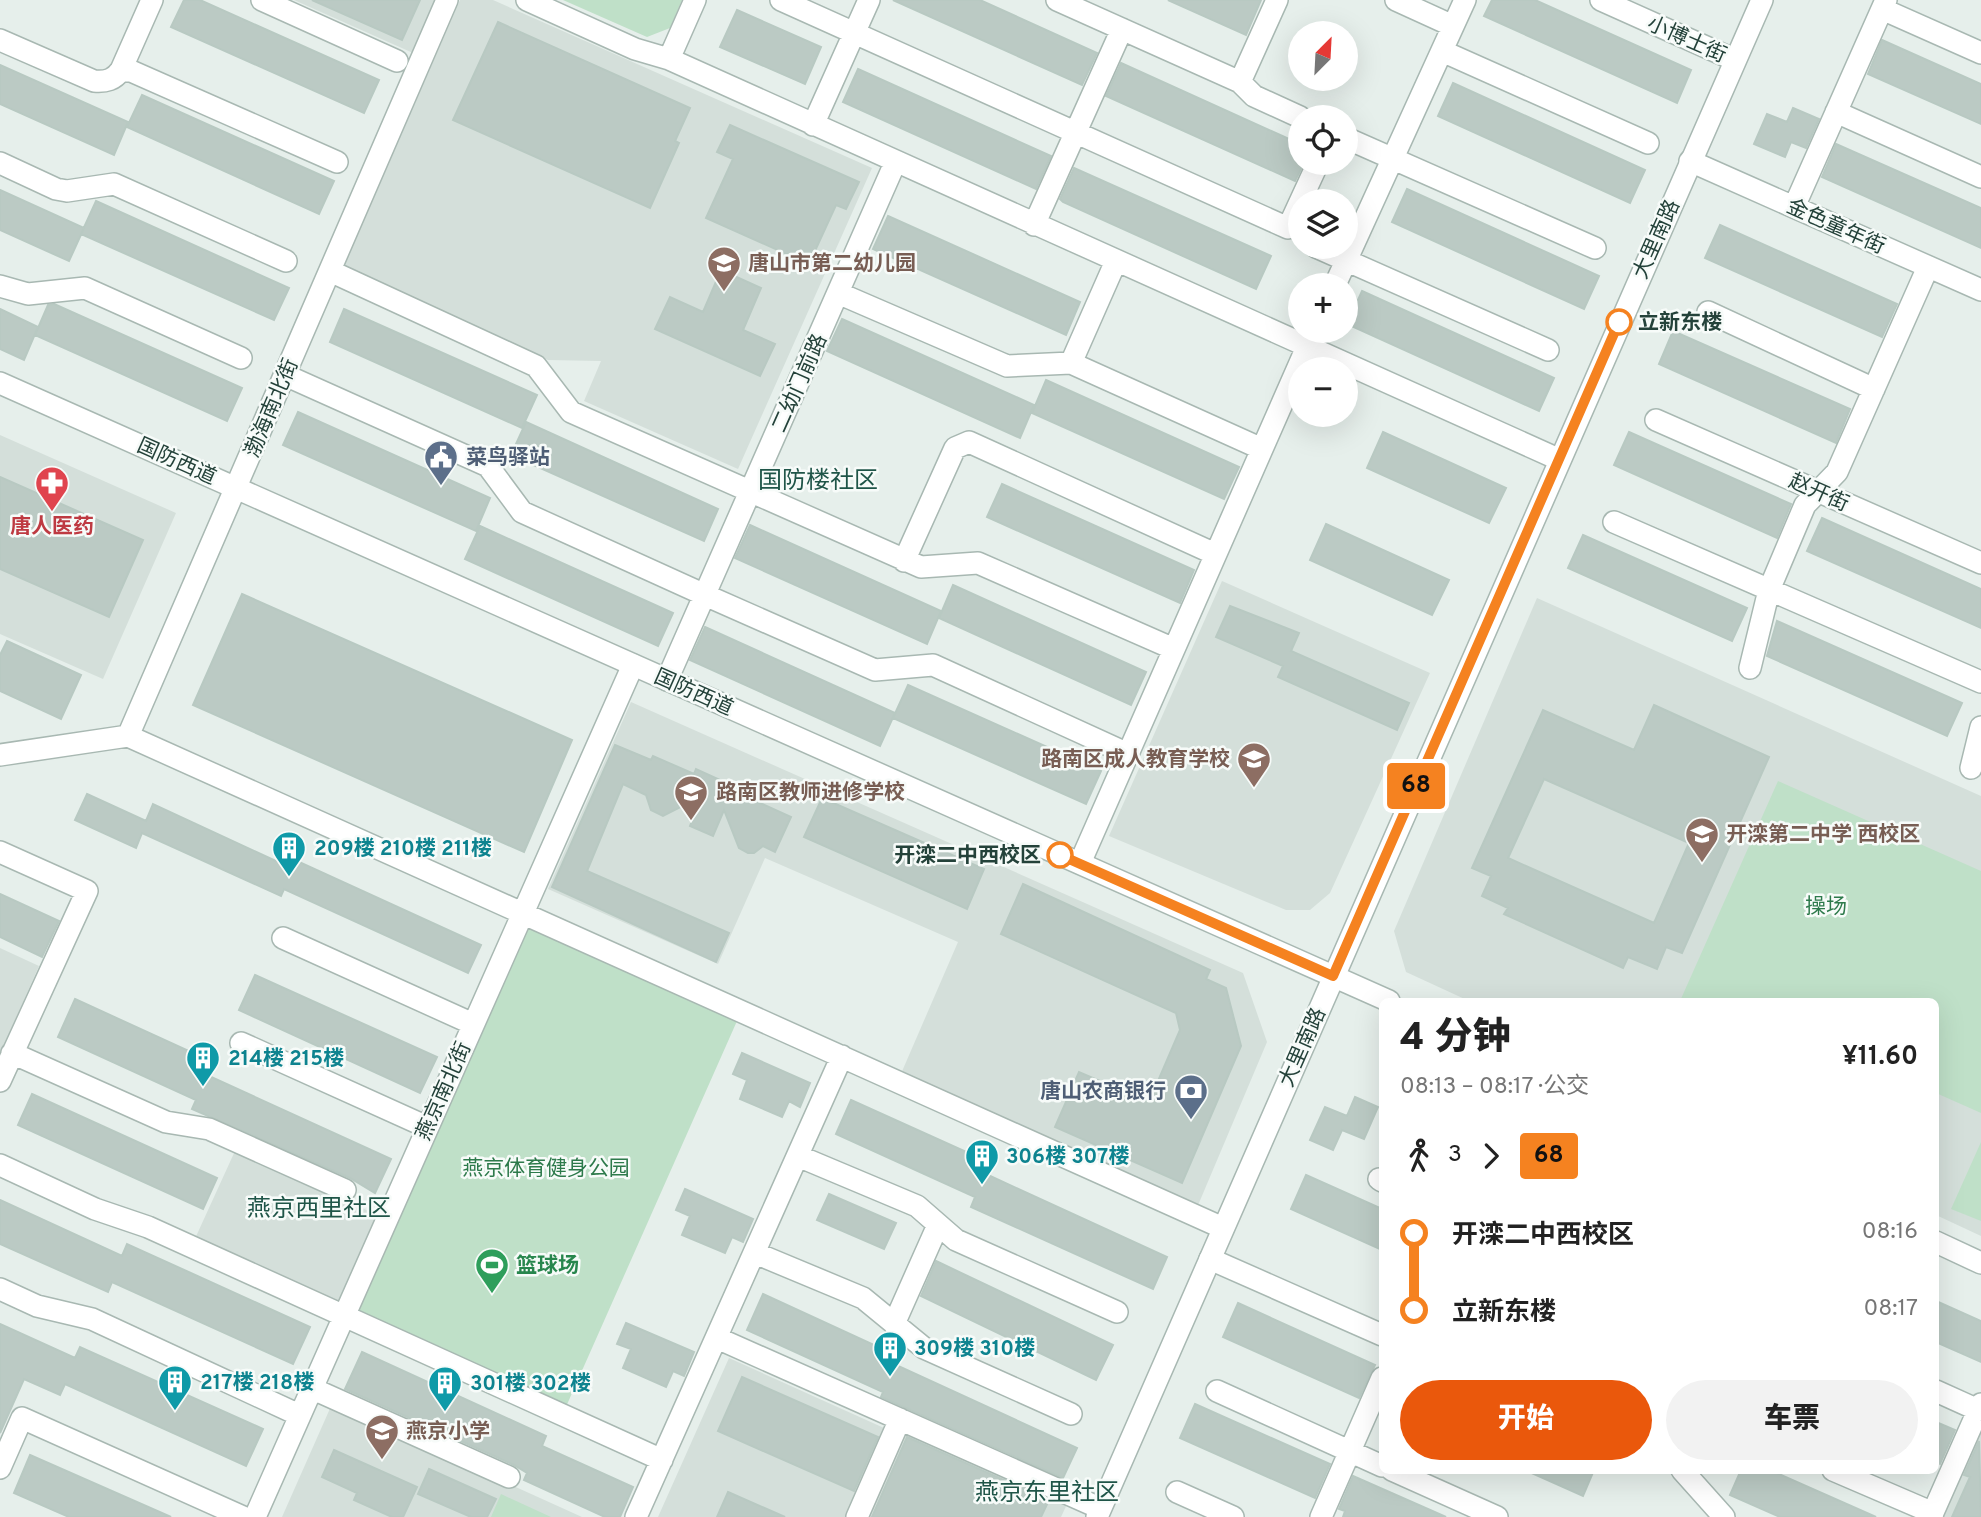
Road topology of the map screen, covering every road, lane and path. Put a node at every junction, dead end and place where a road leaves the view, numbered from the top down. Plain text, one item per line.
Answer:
1 (152, 0) edge
2 (262, 0) edge
3 (447, 0) edge
4 (527, 0) edge
5 (695, 0) edge
6 (781, 0) edge
7 (869, 0) edge
8 (1058, 0) edge
9 (1277, 0) edge
10 (1396, 0) edge
11 (1465, 0) edge
12 (1601, 0) edge
13 (1762, 0) edge
14 (1884, 5) edge
15 (1453, 26) junction
16 (1122, 29) junction
17 (854, 33) junction
18 (0, 40) edge
19 (1442, 51) junction
20 (1981, 53) edge
21 (669, 59) junction
22 (1735, 60) junction
23 (397, 61) dead end
24 (121, 70) junction
25 (1240, 82) junction
26 (1288, 112) edge
27 (1836, 112) junction
28 (813, 125) junction
29 (1075, 131) junction
30 (1358, 143) edge
31 (1648, 143) dead end
32 (1393, 159) junction
33 (337, 162) dead end
34 (1690, 162) junction
35 (0, 163) edge
36 (895, 163) junction
37 (1981, 177) edge
38 (1794, 207) junction
39 (1034, 225) junction
40 (1288, 230) edge
41 (1595, 248) dead end
42 (1346, 260) junction
43 (286, 261) dead end
44 (1116, 261) junction
45 (1928, 267) junction
46 (330, 271) junction
47 (1340, 273) edge
48 (0, 286) edge
49 (1981, 290) edge
50 (838, 293) junction
51 (1708, 312) dead end
52 (1288, 329) edge
53 (1308, 343) edge
54 (1320, 343) edge
55 (1548, 350) dead end
56 (241, 358) dead end
57 (1070, 363) junction
58 (285, 375) junction
59 (0, 383) edge
60 (1874, 390) junction
61 (1656, 420) dead end
62 (1262, 449) junction
63 (1558, 459) junction
64 (236, 488) junction
65 (1817, 491) junction
66 (750, 492) junction
67 (1614, 522) dead end
68 (1215, 554) junction
69 (905, 561) junction
70 (1981, 563) edge
71 (1769, 590) junction
72 (705, 595) junction
73 (1174, 649) junction
74 (634, 665) junction
75 (1750, 668) dead end
76 (667, 680) junction
77 (1981, 682) edge
78 (1981, 727) edge
79 (128, 736) junction
80 (1128, 754) junction
81 (0, 755) edge
82 (1971, 768) dead end
83 (0, 852) edge
84 (1080, 863) junction
85 (522, 913) junction
86 (283, 938) dead end
87 (1333, 976) junction
88 (1382, 998) edge
89 (473, 1024) junction
90 (241, 1043) dead end
91 (12, 1053) junction
92 (842, 1056) junction
93 (0, 1081) edge
94 (427, 1127) junction
95 (798, 1156) junction
96 (0, 1165) edge
97 (345, 1190) dead end
98 (938, 1225) junction
99 (1223, 1228) junction
100 (1939, 1243) edge
101 (755, 1252) junction
102 (1210, 1259) junction
103 (1981, 1263) edge
104 (0, 1289) edge
105 (1117, 1312) dead end
106 (344, 1317) junction
107 (894, 1324) junction
108 (1379, 1334) edge
109 (717, 1338) junction
110 (1379, 1385) edge
111 (311, 1388) junction
112 (1217, 1391) dead end
113 (1939, 1392) edge
114 (1980, 1407) edge
115 (1071, 1413) dead end
116 (299, 1415) junction
117 (900, 1419) junction
118 (1350, 1451) junction
119 (662, 1460) junction
120 (1379, 1465) edge
121 (0, 1468) edge
122 (1401, 1474) edge
123 (1842, 1474) edge
124 (1696, 1475) edge
125 (509, 1477) dead end
126 (1177, 1492) dead end
127 (1096, 1511) edge
128 (1932, 1515) edge
129 (243, 1517) edge
130 (255, 1517) edge
131 (636, 1517) edge
132 (857, 1517) edge
133 (1233, 1517) edge
134 (1321, 1517) edge
135 (1497, 1517) edge
136 (1724, 1517) edge

1 - 24 street
2 - 23 street
3 - 46 street, 渤海南北街
4 - 21 street
5 - 21 street
6 - 17 street
7 - 17 street
8 - 16 street
9 - 25 street
10 - 15 street
11 - 15 street
12 - 22 street, 小博士街
13 - 22 street, 大里南路
14 - 20 street
14 - 27 street
15 - 19 street
16 - 25 street
16 - 29 street
17 - 28 street
17 - 29 street
18 - 24 street
19 - 31 street
19 - 32 street
21 - 28 street
22 - 34 street, 大里南路
24 - 33 street
25 - 26 street
27 - 37 street
27 - 38 street
28 - 36 street
29 - 39 street
29 - 40 street
30 - 32 street
32 - 41 street
32 - 42 street
34 - 38 street, 金色童年街
34 - 63 street, 大里南路
35 - 43 street
36 - 39 street
36 - 50 street, 二幼门前路
38 - 45 street, 金色童年街
39 - 44 street
42 - 47 street
42 - 55 street
44 - 52 street
44 - 57 street
45 - 49 street, 金色童年街
45 - 60 street
46 - 58 street, 渤海南北街
46 - 66 street
48 - 56 street
50 - 57 street
50 - 66 street, 二幼门前路
51 - 60 street
53 - 62 street
54 - 63 street
57 - 62 street
58 - 64 street, 渤海南北街
58 - 72 street
59 - 64 street, 国防西道
60 - 65 street
61 - 65 street, 赵开街
62 - 68 street
63 - 87 street, 大里南路
64 - 74 street, 国防西道
64 - 79 street, 渤海南北街
65 - 70 street, 赵开街
65 - 71 street
66 - 69 street
66 - 72 street, 二幼门前路
67 - 71 street
68 - 69 street
68 - 73 street
69 - 73 street
71 - 75 street
71 - 77 street
72 - 76 street, 二幼门前路
72 - 80 street
73 - 80 street
74 - 76 street, 国防西道
74 - 85 street, 燕京南北街
76 - 84 street, 国防西道
78 - 82 street
79 - 81 street
79 - 85 street
80 - 84 street
83 - 91 street
84 - 87 street, 国防西道
85 - 89 street, 燕京南北街
85 - 92 street
86 - 89 street
87 - 88 street, 国防西道
87 - 99 street, 大里南路
89 - 94 street, 燕京南北街
90 - 94 street
91 - 93 street
91 - 97 street
92 - 95 street
92 - 99 street
94 - 106 street, 燕京南北街
95 - 98 street
95 - 101 street
96 - 106 street
98 - 105 street
98 - 107 street
99 - 102 street, 大里南路
100 - 103 street
101 - 107 street
101 - 109 street
102 - 108 street
102 - 127 street, 大里南路
104 - 116 street
106 - 111 street, 燕京南北街
106 - 119 street
107 - 115 street
109 - 117 street
109 - 119 street
110 - 118 street
111 - 116 street, 燕京南北街
111 - 125 street
112 - 118 street
113 - 114 street
114 - 128 street
116 - 130 street, 燕京南北街
117 - 127 street
117 - 132 street
118 - 120 street
118 - 134 street
119 - 131 street
121 - 129 street
122 - 135 street
123 - 128 street
124 - 136 street
126 - 133 street

